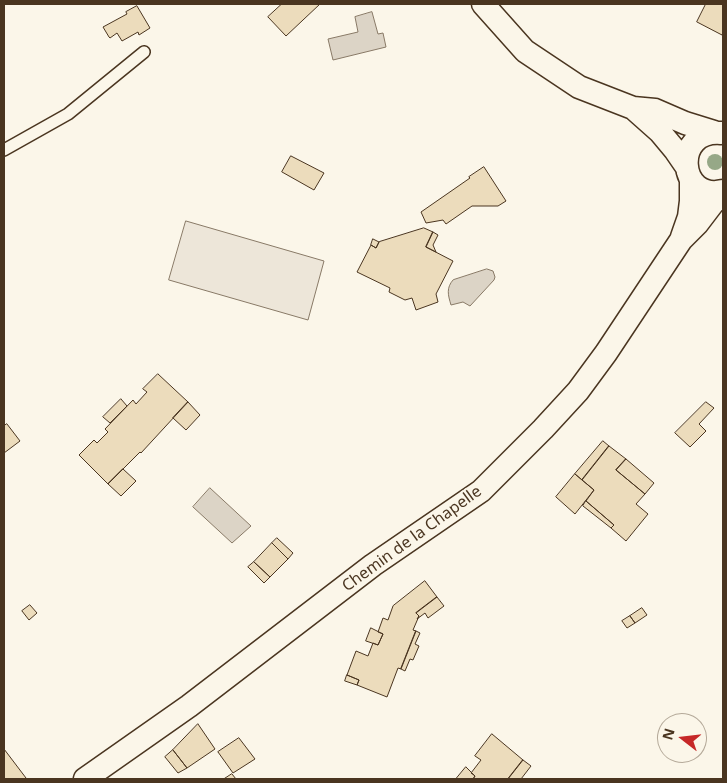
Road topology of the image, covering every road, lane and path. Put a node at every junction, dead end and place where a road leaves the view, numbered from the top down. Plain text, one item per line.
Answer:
1 (483, 4) edge
2 (144, 52) dead end
3 (633, 108) junction
4 (718, 133) edge
5 (4, 150) edge
6 (689, 173) junction
7 (723, 193) edge
8 (681, 240) junction
9 (85, 779) edge

1 - 3 street
2 - 5 lane
3 - 4 street
3 - 6 street
4 - 6 street, Chemin de la Chapelle
6 - 7 street
6 - 8 street, Chemin de la Chapelle
7 - 8 street, Chemin de la Chapelle
8 - 9 street, Chemin de la Chapelle

